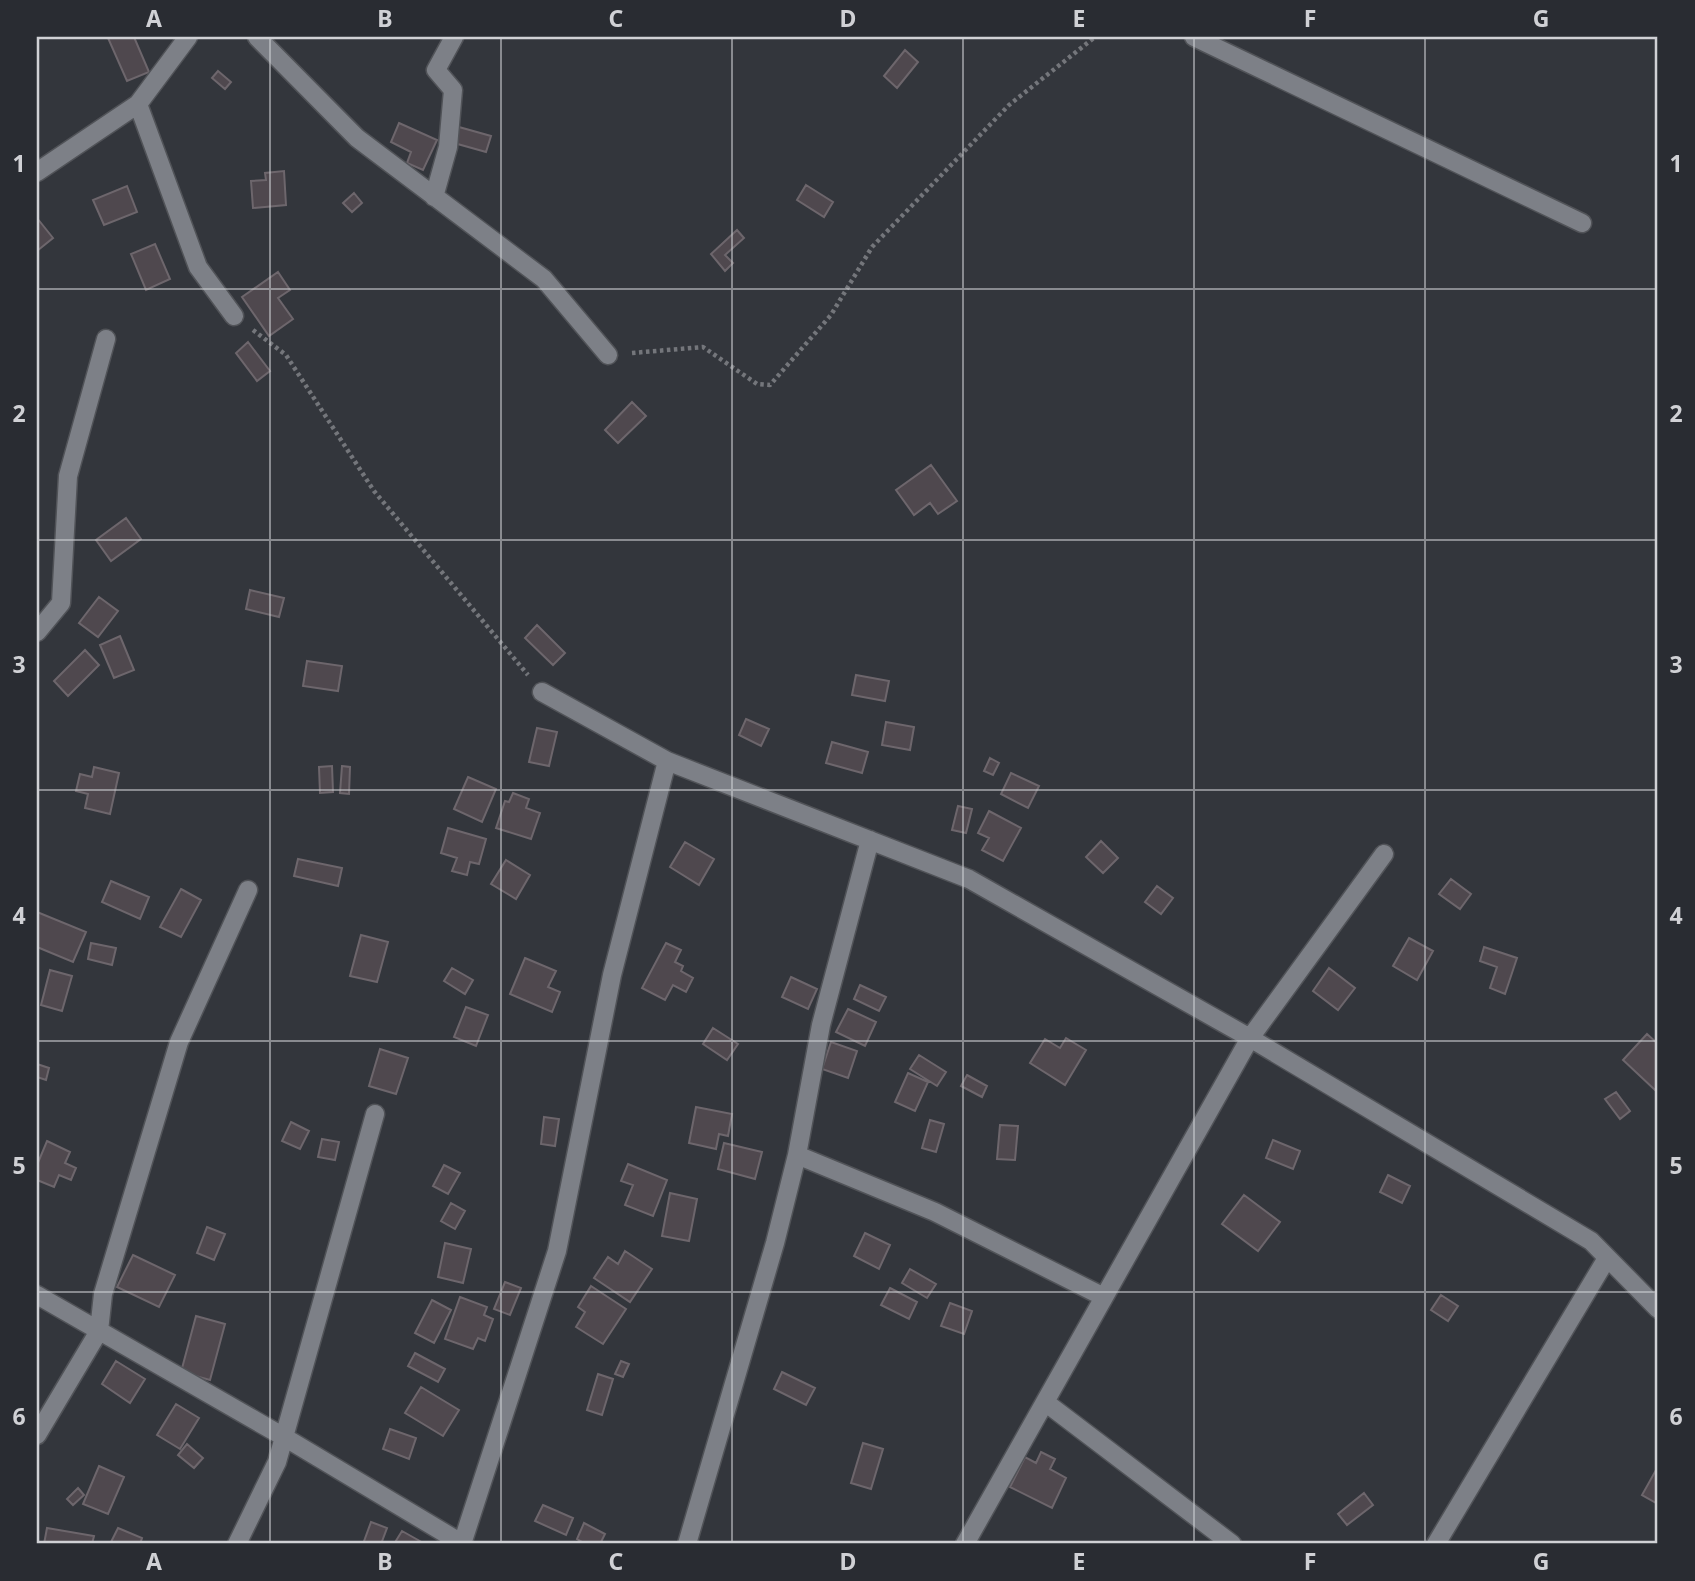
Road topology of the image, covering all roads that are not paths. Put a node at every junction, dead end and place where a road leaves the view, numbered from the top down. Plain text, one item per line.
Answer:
1 (188, 37) edge
2 (257, 37) edge
3 (454, 37) edge
4 (1194, 37) edge
5 (138, 104) junction
6 (37, 172) edge
7 (434, 197) junction
8 (1582, 223) dead end
9 (234, 316) road end
10 (106, 340) dead end
11 (608, 355) road end
12 (37, 632) edge
13 (542, 692) road end
14 (667, 761) junction
15 (870, 840) junction
16 (1384, 853) dead end
17 (248, 890) dead end
18 (1250, 1038) junction
19 (375, 1114) dead end
20 (797, 1155) junction
21 (1608, 1258) junction
22 (37, 1295) edge
23 (1104, 1297) junction
24 (1658, 1309) edge
25 (99, 1331) junction
26 (1045, 1402) junction
27 (37, 1435) edge
28 (284, 1437) junction
29 (237, 1544) edge
30 (462, 1544) edge
31 (687, 1544) edge
32 (965, 1544) edge
33 (1231, 1544) edge
34 (1436, 1544) edge

1 - 5 street
2 - 7 street
3 - 7 street
4 - 8 street
5 - 6 street
5 - 9 street
7 - 11 street
10 - 12 street
13 - 14 street
14 - 15 street
14 - 30 street
15 - 18 street
15 - 20 street
16 - 18 street
17 - 25 street
18 - 21 street
18 - 23 street
19 - 28 street
20 - 23 street
20 - 31 street
21 - 24 street
21 - 34 street
22 - 25 street
23 - 26 street
25 - 27 street
25 - 28 street
26 - 32 street
26 - 33 street
28 - 29 street
28 - 30 street

